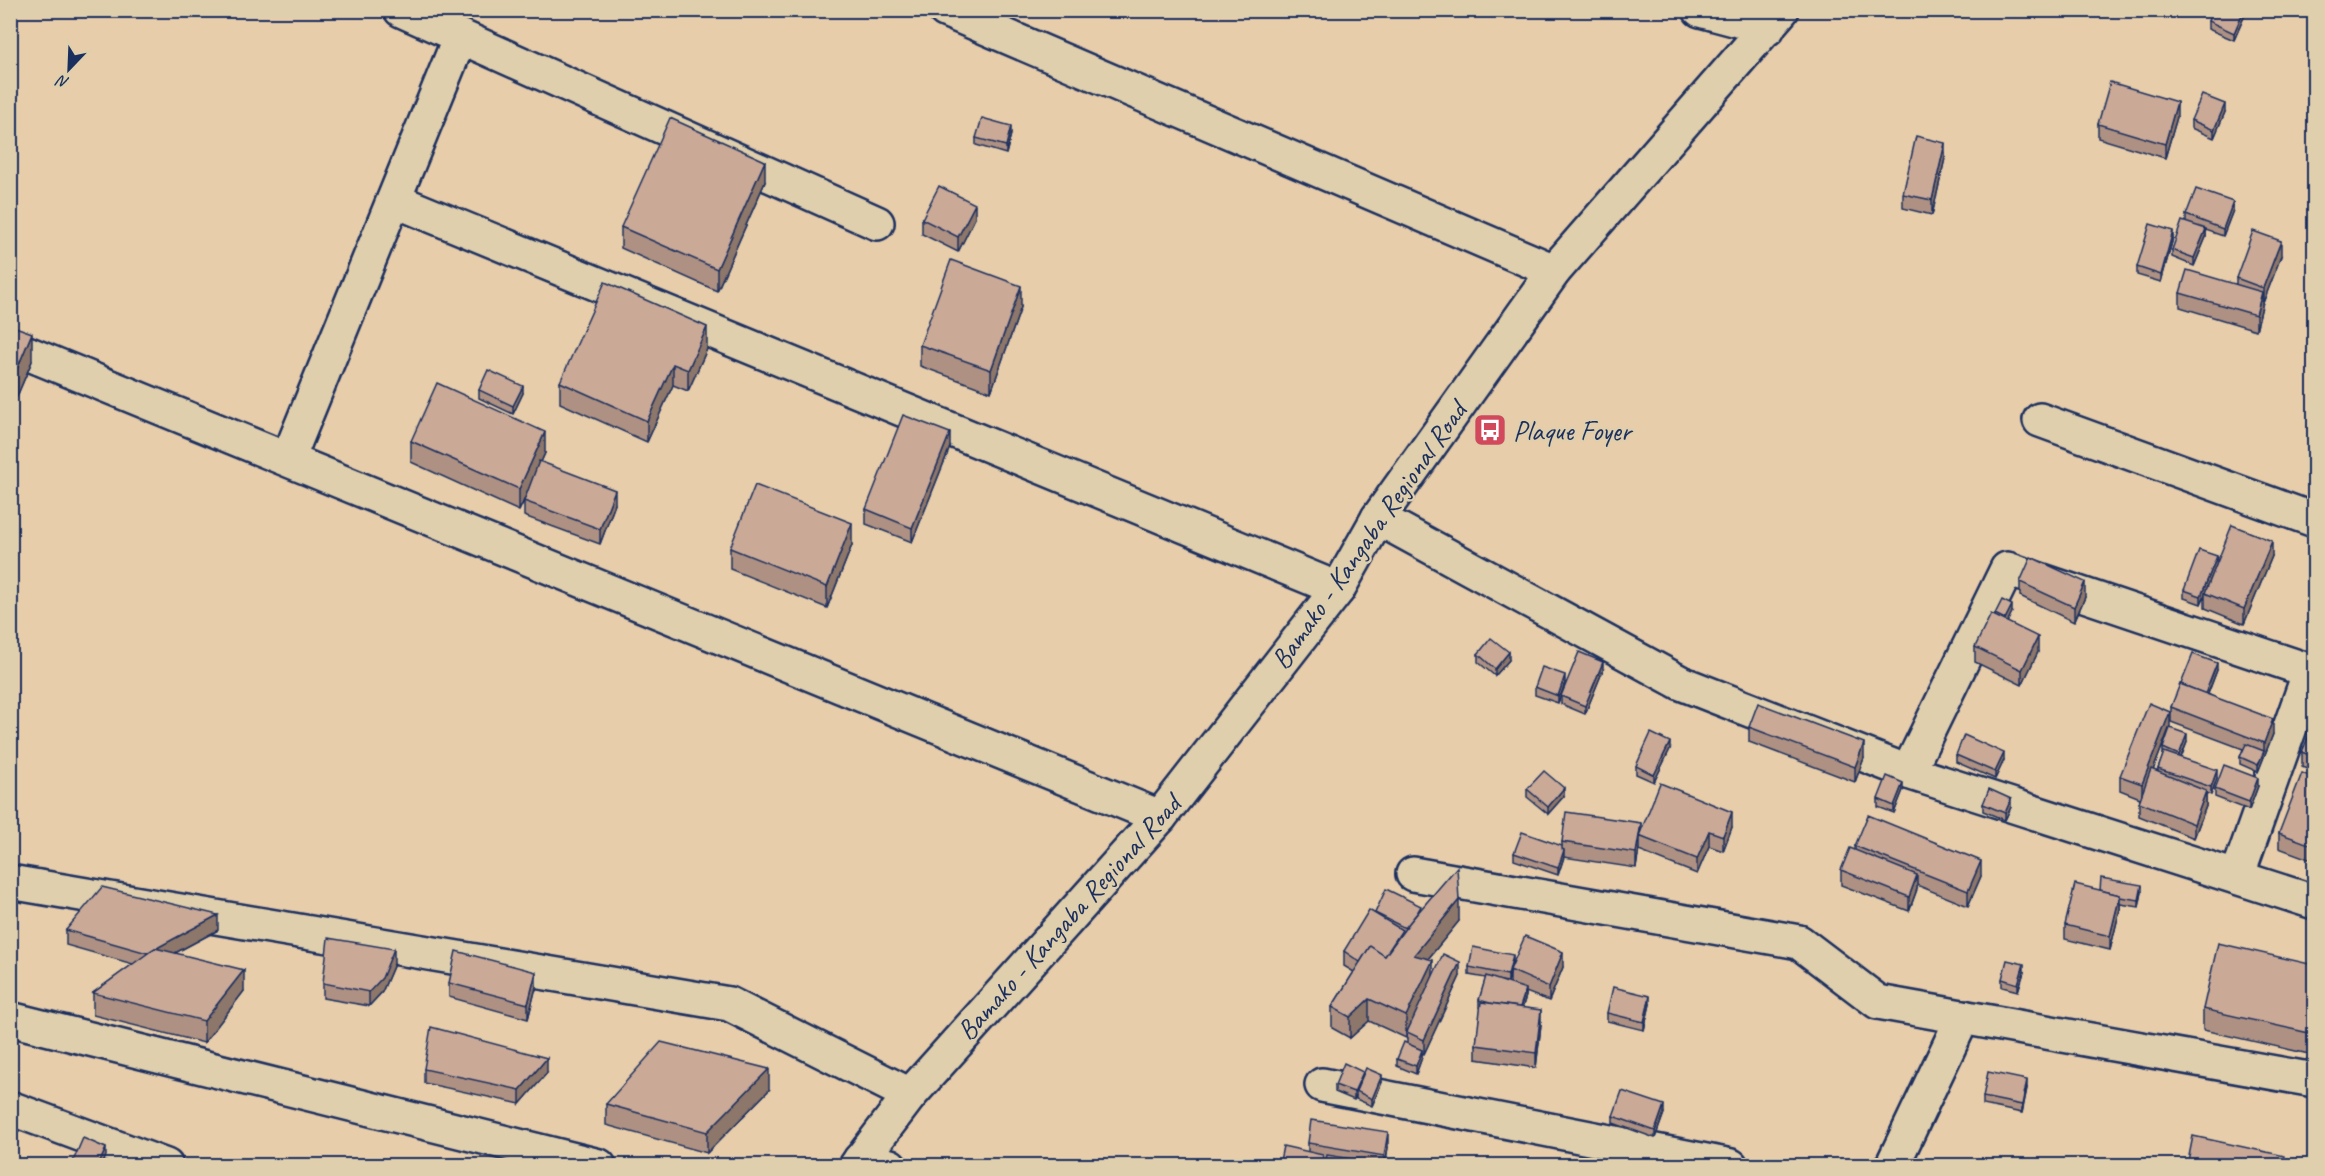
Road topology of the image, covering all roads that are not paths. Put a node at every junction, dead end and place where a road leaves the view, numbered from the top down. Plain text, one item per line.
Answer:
1 (401, 10) edge
2 (945, 10) edge
3 (1700, 10) edge
4 (1775, 20) edge
5 (460, 37) junction
6 (394, 200) junction
7 (877, 223) dead end
8 (1554, 271) junction
9 (10, 346) edge
10 (2040, 420) dead end
11 (288, 459) junction
12 (1378, 518) junction
13 (2314, 520) edge
14 (1338, 589) junction
15 (1908, 772) junction
16 (1160, 817) junction
17 (1413, 874) dead end
18 (2237, 877) junction
19 (10, 882) edge
20 (2314, 902) edge
21 (1963, 1017) junction
22 (10, 1019) edge
23 (2314, 1080) edge
24 (1322, 1084) dead end
25 (910, 1095) junction
26 (10, 1108) edge
27 (145, 1162) edge
28 (869, 1164) edge
29 (598, 1166) edge
30 (1731, 1166) edge
31 (1892, 1166) edge

1 - 5 street
2 - 8 street
3 - 4 street
4 - 8 street, Bamako - Kangaba Regional Road
5 - 6 street
5 - 7 street
6 - 11 street
6 - 14 street
8 - 12 street, Bamako - Kangaba Regional Road
9 - 11 street
10 - 13 street
11 - 16 street
12 - 14 street, Bamako - Kangaba Regional Road
12 - 15 street
14 - 16 street, Bamako - Kangaba Regional Road
15 - 18 street
15 - 18 street
16 - 25 street, Bamako - Kangaba Regional Road
17 - 21 street
18 - 20 street
19 - 25 street
21 - 23 street
21 - 31 street
22 - 29 street
24 - 30 street
25 - 28 street, Bamako - Kangaba Regional Road
26 - 27 street

